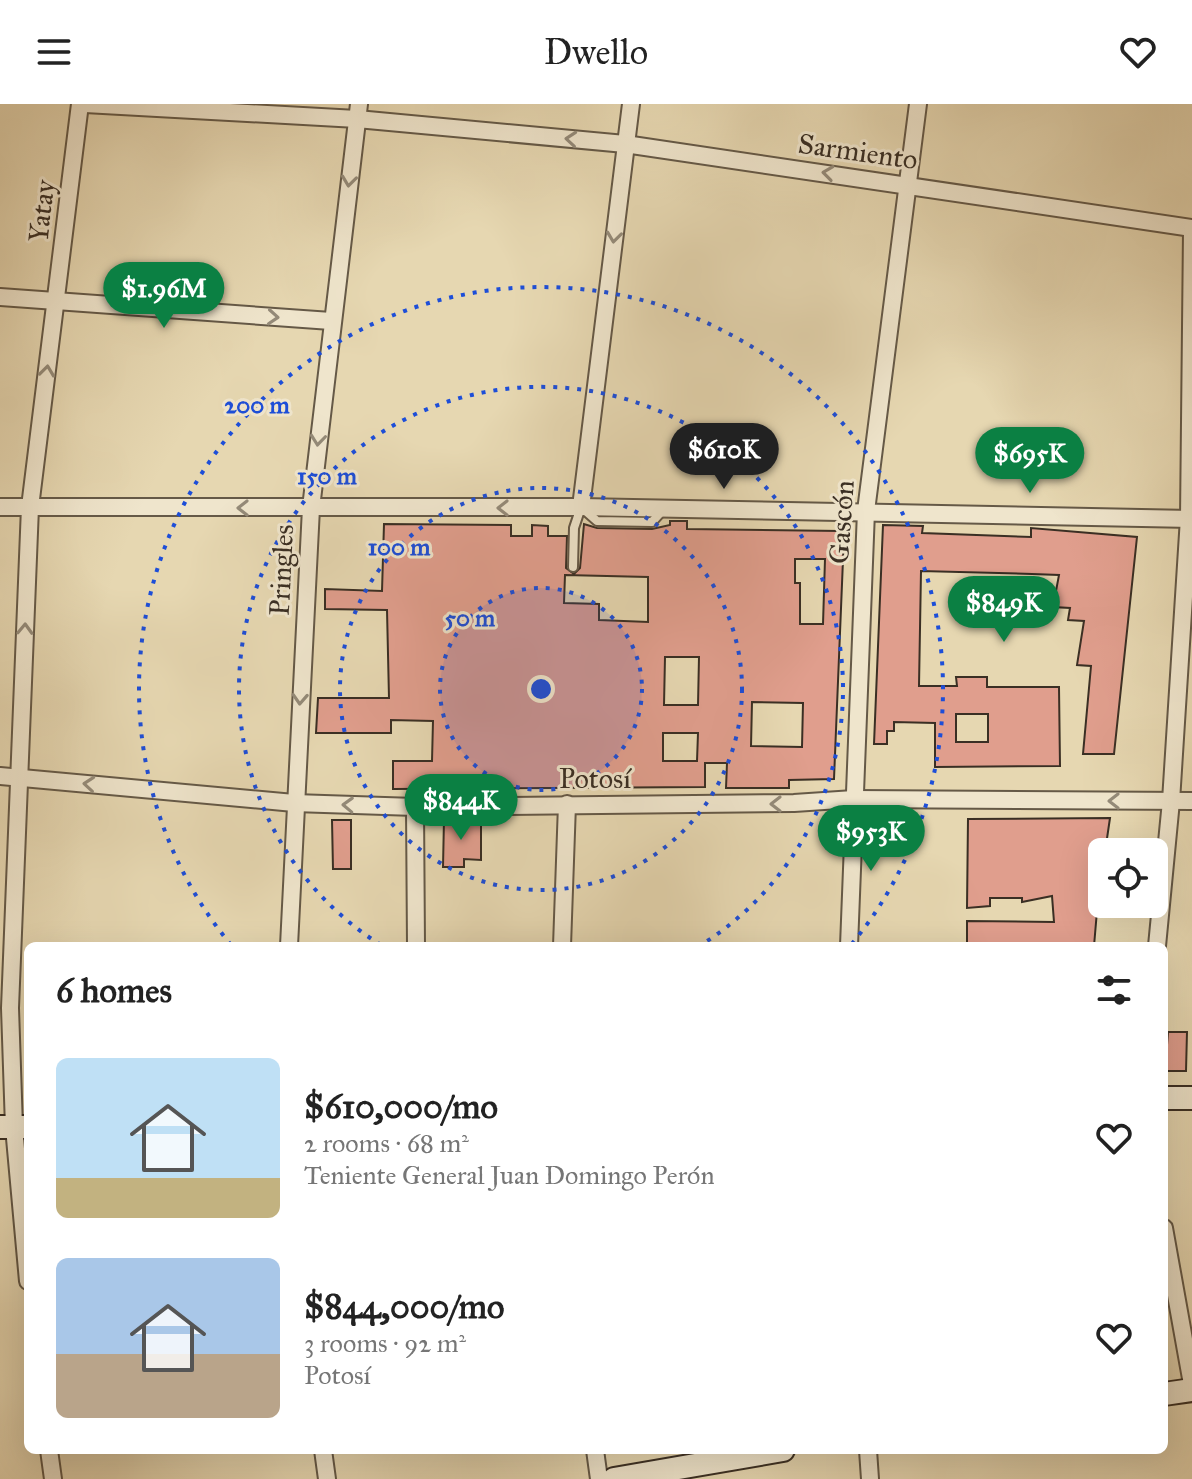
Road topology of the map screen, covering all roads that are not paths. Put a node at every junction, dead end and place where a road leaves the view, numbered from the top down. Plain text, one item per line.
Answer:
1 (82, 104) edge
2 (631, 104) edge
3 (918, 104) edge
4 (358, 111) edge
5 (625, 144) junction
6 (906, 184) junction
7 (1192, 230) edge
8 (0, 297) edge
9 (56, 302) junction
10 (331, 321) junction
11 (0, 507) edge
12 (30, 507) junction
13 (581, 507) junction
14 (311, 508) junction
15 (866, 511) junction
16 (1190, 518) edge
17 (573, 567) dead end
18 (0, 776) edge
19 (18, 777) junction
20 (854, 799) junction
21 (1171, 801) junction
22 (1192, 801) edge
23 (294, 803) junction
24 (567, 804) junction
25 (415, 807) junction
26 (289, 942) edge
27 (416, 942) edge
28 (562, 942) edge
29 (849, 942) edge
30 (1157, 942) edge
31 (1168, 1098) edge
32 (1192, 1098) edge
33 (14, 1127) edge
34 (24, 1237) edge
35 (1168, 1250) edge
36 (1192, 1384) edge
37 (1192, 1390) edge
38 (1168, 1393) edge
39 (50, 1454) edge
40 (324, 1454) edge
41 (596, 1454) edge
42 (760, 1454) edge
43 (868, 1454) edge
44 (53, 1479) edge
45 (327, 1479) edge
46 (599, 1479) edge
47 (614, 1479) edge
48 (870, 1479) edge

1 - 4 street, Sarmiento
1 - 9 street, Yatay
2 - 5 street
3 - 6 street, Gascón
5 -> 4 street, Sarmiento
4 -> 10 street, Pringles
6 -> 5 street, Sarmiento
5 -> 13 street
6 - 7 street, Sarmiento
6 - 15 street, Gascón
7 - 16 street
8 - 9 street
9 -> 10 street
12 -> 9 street, Yatay
10 -> 14 street, Pringles
11 - 12 street
14 -> 12 street
19 -> 12 street, Yatay
13 -> 14 street
13 - 15 street
13 - 17 lane
14 -> 23 street, Pringles
15 - 16 street
15 - 20 street, Gascón
16 - 21 street
18 - 19 street, Potosí
23 -> 19 street, Potosí
19 - 33 street, Yatay
21 -> 20 street, Potosí
20 -> 24 street, Potosí
20 - 29 street, Gascón
21 - 22 street, Potosí
21 - 30 street
25 -> 23 street, Potosí
23 - 26 street, Pringles
24 - 25 street, Potosí
24 - 28 street
25 - 27 street
31 - 32 street
33 - 34 street, Yatay
35 - 36 street
37 - 38 street
39 - 44 street
40 - 45 street
41 - 46 street
42 - 47 street
43 - 48 street

